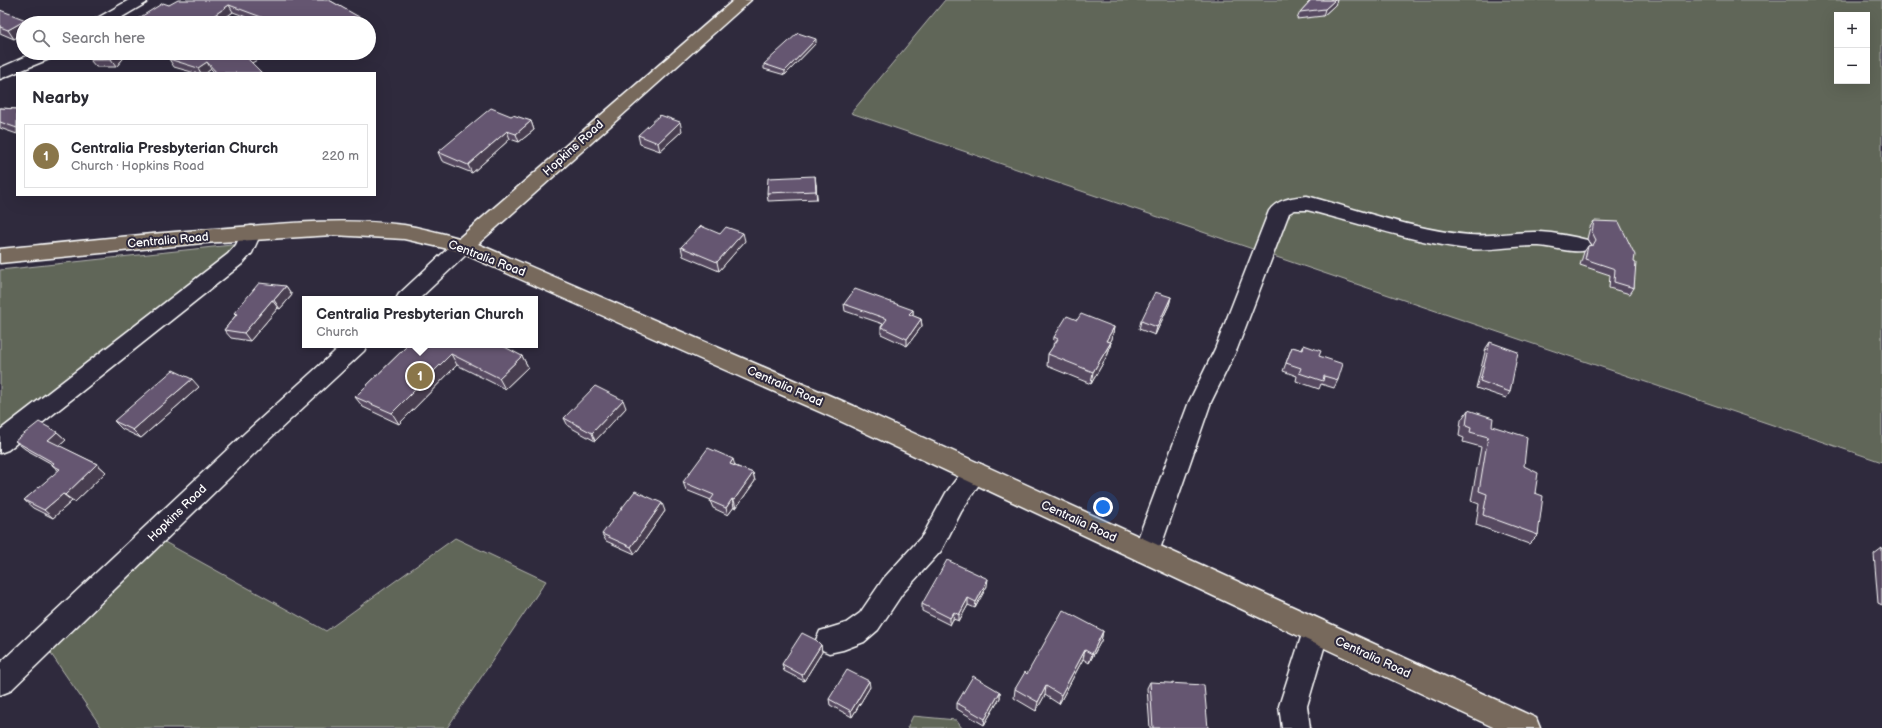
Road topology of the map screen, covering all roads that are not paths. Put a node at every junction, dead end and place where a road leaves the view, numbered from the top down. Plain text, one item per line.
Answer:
1 (140, 0) edge
2 (743, 0) edge
3 (112, 16) edge
4 (35, 60) edge
5 (12, 72) edge
6 (251, 233) junction
7 (463, 246) junction
8 (1580, 246) dead end
9 (0, 256) edge
10 (409, 296) edge
11 (353, 348) edge
12 (0, 442) edge
13 (975, 472) junction
14 (1146, 552) junction
15 (1316, 631) junction
16 (829, 640) dead end
17 (0, 682) edge
18 (1296, 728) edge
19 (1526, 728) edge

1 - 3 street
2 - 7 main road, Hopkins Road
4 - 5 street
6 - 7 main road, Centralia Road
6 - 9 main road, Centralia Road
6 - 12 street
7 - 10 street, Hopkins Road
7 - 13 main road, Centralia Road
8 - 14 street
11 - 17 street, Hopkins Road
13 - 14 main road, Centralia Road
13 - 16 street
14 - 15 main road, Centralia Road
15 - 18 street
15 - 19 main road, Centralia Road

